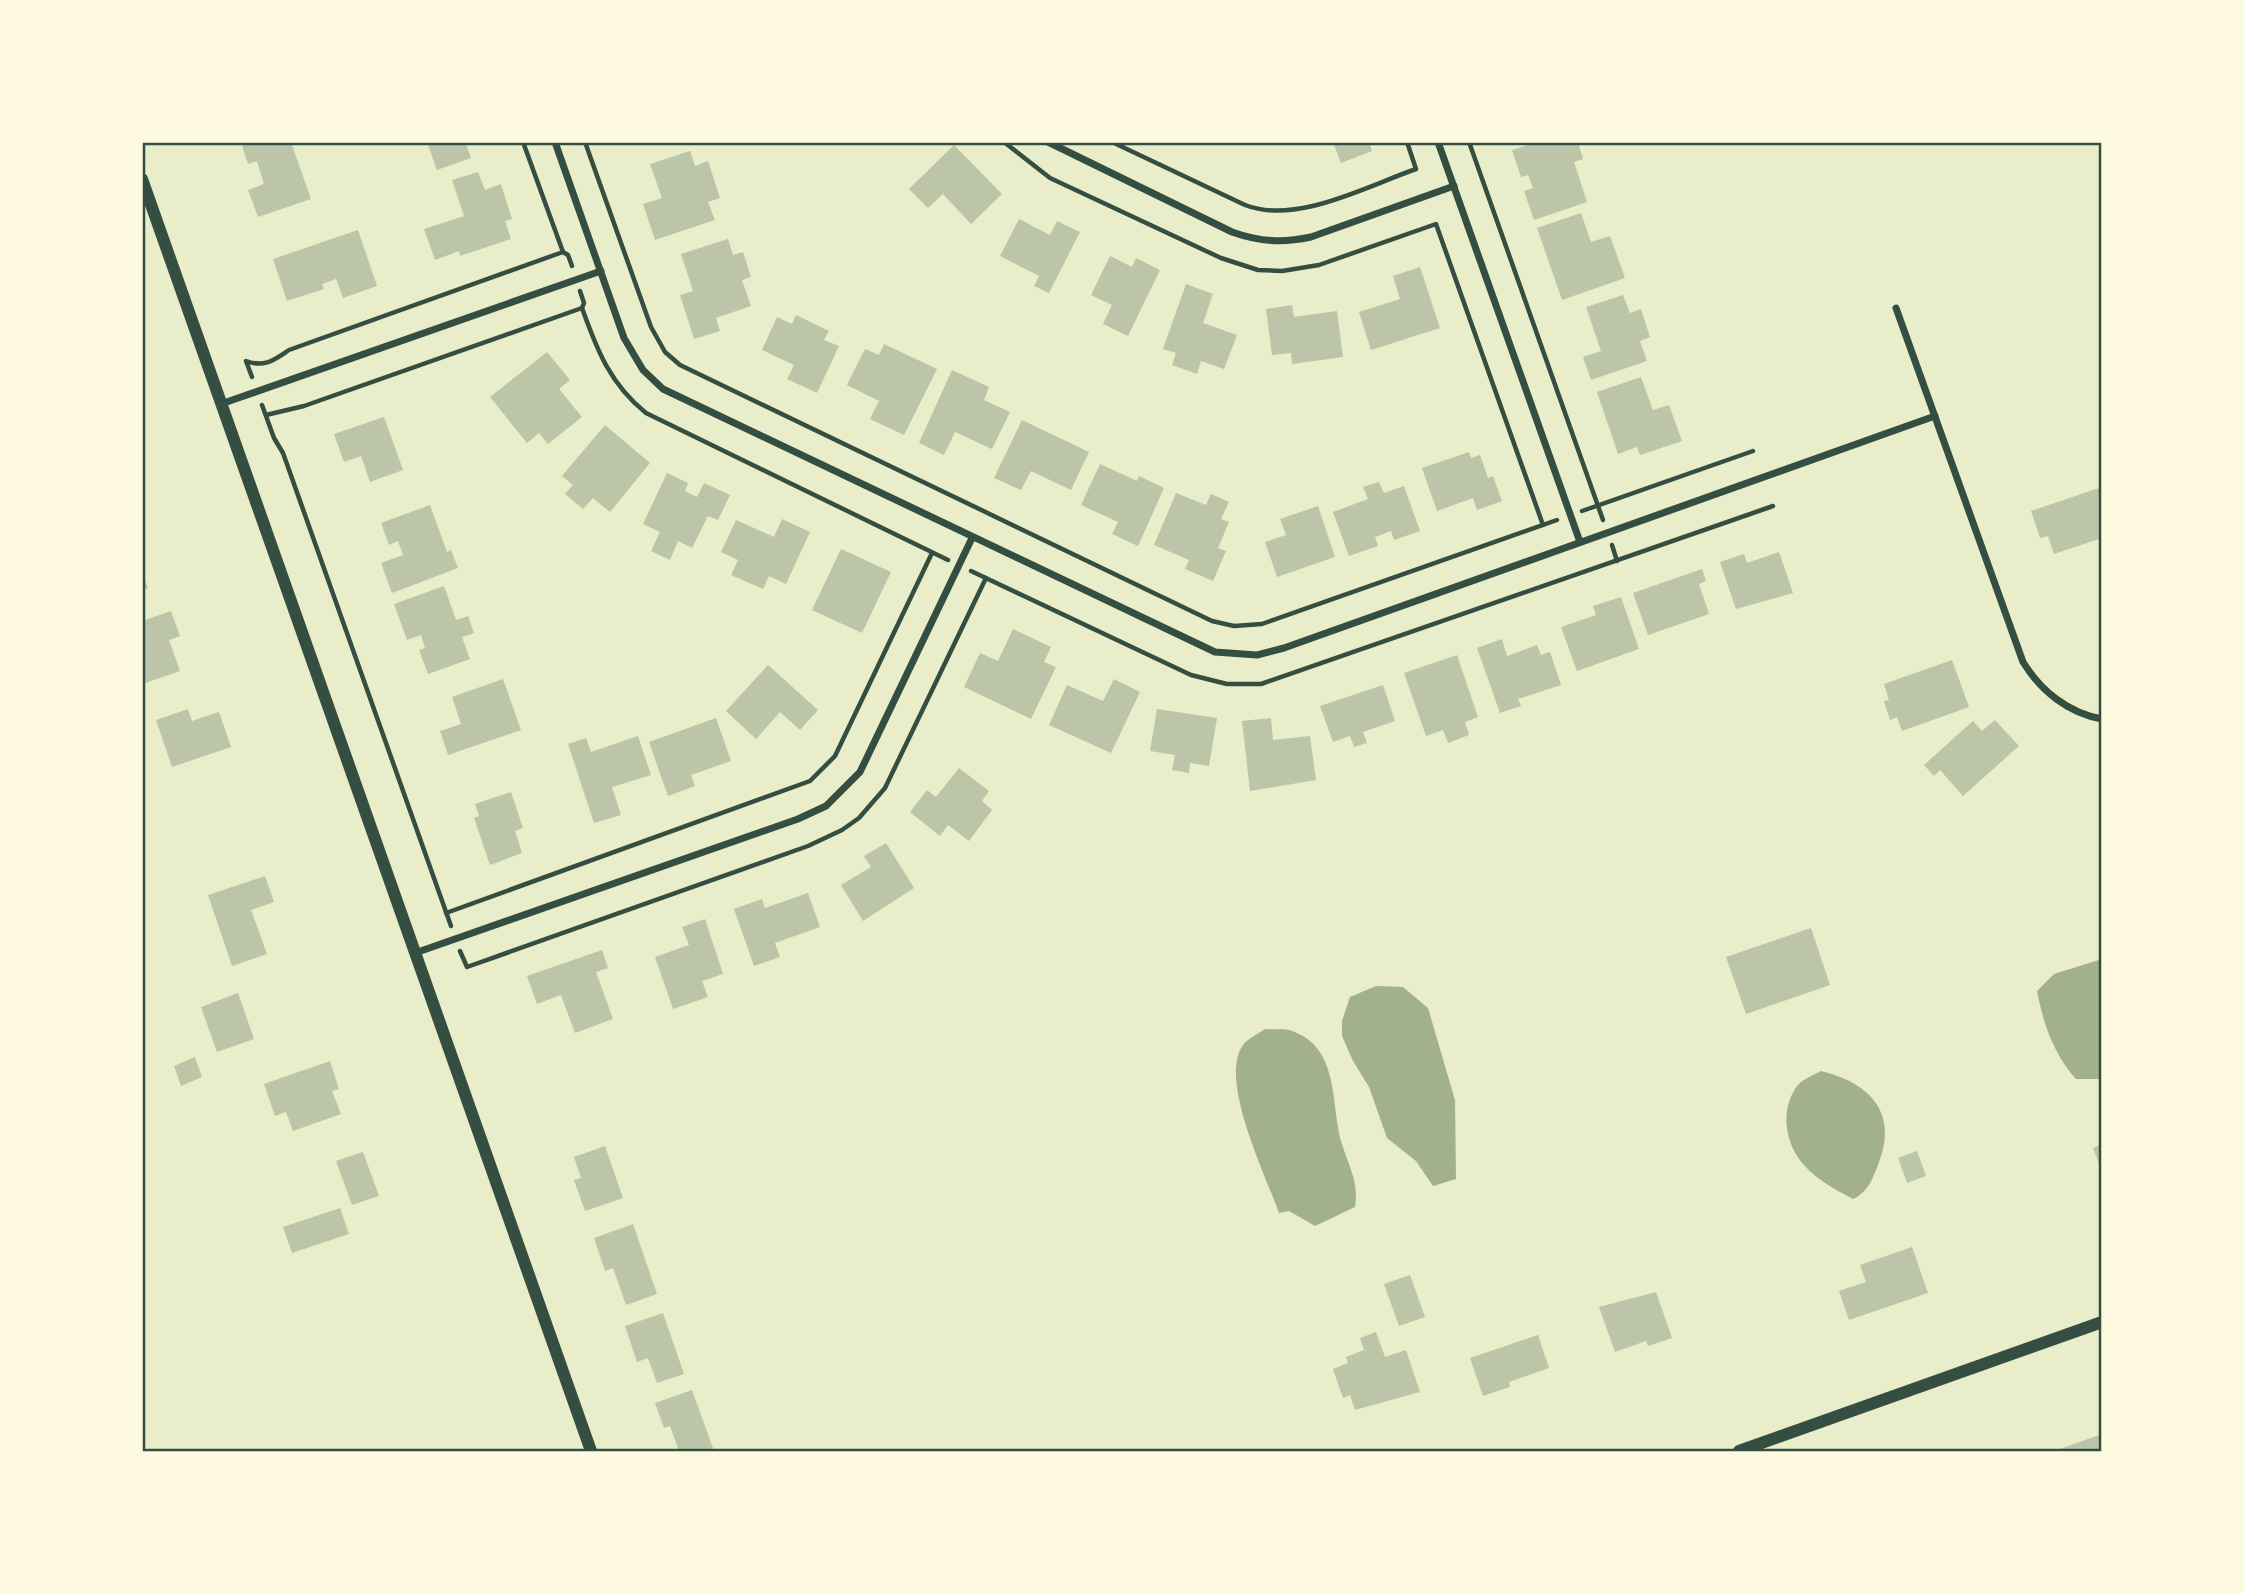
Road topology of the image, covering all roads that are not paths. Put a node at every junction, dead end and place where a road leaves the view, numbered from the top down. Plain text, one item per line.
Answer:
1 (555, 142) edge
2 (1048, 142) edge
3 (1438, 142) edge
4 (142, 179) edge
5 (1454, 186) junction
6 (601, 271) junction
7 (1896, 308) dead end
8 (221, 404) junction
9 (1935, 416) junction
10 (972, 538) junction
11 (1580, 542) junction
12 (2102, 719) edge
13 (415, 953) junction
14 (2102, 1322) edge
15 (591, 1451) edge
16 (1739, 1451) edge

1 - 6 street
2 - 5 street
3 - 5 street
4 - 8 street
5 - 11 street
6 - 8 street
6 - 10 street
7 - 9 street
8 - 13 street
9 - 11 street
9 - 12 street
10 - 11 street
10 - 13 street
13 - 15 street
14 - 16 street

